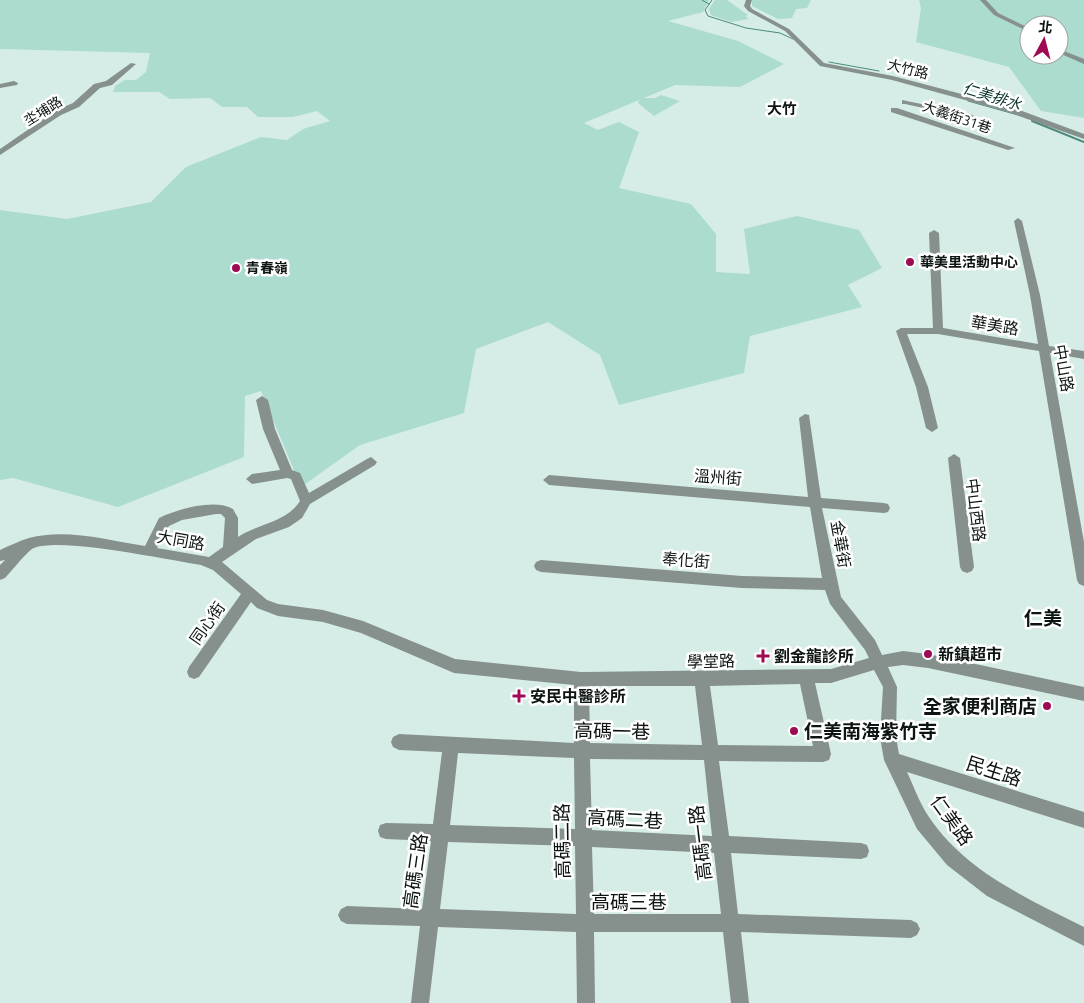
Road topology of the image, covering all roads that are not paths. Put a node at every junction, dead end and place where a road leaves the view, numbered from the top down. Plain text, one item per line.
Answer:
1 (749, 0) edge
2 (983, 0) edge
3 (1019, 25) edge
4 (1069, 55) edge
5 (1084, 62) edge
6 (133, 64) dead end
7 (14, 83) dead end
8 (0, 86) edge
9 (905, 102) dead end
10 (894, 110) dead end
11 (970, 116) dead end
12 (1084, 137) edge
13 (1011, 148) dead end
14 (0, 154) edge
15 (1018, 221) dead end
16 (934, 233) dead end
17 (938, 331) junction
18 (1044, 349) junction
19 (1084, 355) edge
20 (262, 400) dead end
21 (805, 418) dead end
22 (932, 428) dead end
23 (954, 458) dead end
24 (371, 462) dead end
25 (287, 473) junction
26 (252, 479) dead end
27 (550, 480) dead end
28 (306, 501) junction
29 (815, 502) junction
30 (884, 508) dead end
31 (30, 543) junction
32 (229, 549) junction
33 (148, 552) junction
34 (0, 556) edge
35 (210, 563) junction
36 (540, 566) dead end
37 (967, 566) dead end
38 (0, 574) edge
39 (1084, 580) edge
40 (830, 584) junction
41 (249, 594) junction
42 (398, 641) joint
43 (879, 662) junction
44 (194, 672) dead end
45 (806, 677) junction
46 (581, 679) junction
47 (702, 679) junction
48 (1084, 694) edge
49 (399, 742) dead end
50 (451, 744) junction
51 (582, 751) junction
52 (711, 753) junction
53 (892, 760) junction
54 (1084, 820) edge
55 (386, 831) dead end
56 (442, 832) junction
57 (584, 838) junction
58 (721, 846) junction
59 (862, 852) dead end
60 (347, 916) dead end
61 (430, 917) junction
62 (585, 923) junction
63 (731, 924) junction
64 (911, 929) dead end
65 (1084, 937) edge
66 (420, 1003) edge
67 (586, 1003) edge
68 (740, 1003) edge

1 - 12 street, 大竹路
2 - 3 street
4 - 5 street
6 - 14 street, 坔埔路
7 - 8 street
9 - 11 street
10 - 13 street, 大義街31巷
15 - 18 street, 中山路
16 - 17 street
17 - 18 street, 華美路
17 - 22 street, 華美路
18 - 19 street, 華美路
18 - 39 street, 中山路
20 - 25 street
21 - 29 street, 金華街
23 - 37 street, 中山西路
24 - 28 street
25 - 26 street
25 - 28 street
27 - 29 street, 溫州街
28 - 32 street
29 - 30 street, 溫州街
29 - 40 street, 金華街
31 - 33 street, 大同路
31 - 34 street, 大同路
31 - 38 street
32 - 33 street
32 - 35 street
33 - 35 street, 大同路
35 - 41 street, 大同路
36 - 40 street, 奉化街
40 - 43 street, 金華街
41 - 42 street, 大同路
41 - 44 street, 同心街
42 - 46 street, 學堂路
43 - 45 street, 學堂路
43 - 48 street, 學堂路
43 - 53 street, 仁美路
45 - 47 street, 學堂路
45 - 52 street, 高碼一巷
46 - 47 street, 學堂路
46 - 51 street, 高碼二路
47 - 52 street, 高碼一路
49 - 50 street, 高碼一巷
50 - 51 street, 高碼一巷
50 - 56 street, 高碼三路
51 - 52 street, 高碼一巷
51 - 57 street, 高碼二路
52 - 58 street, 高碼一路
53 - 54 street, 民生路
53 - 65 street, 仁美路
55 - 56 street, 高碼二巷
56 - 57 street, 高碼二巷
56 - 61 street, 高碼三路
57 - 58 street, 高碼二巷
57 - 62 street, 高碼二路
58 - 59 street, 高碼二巷
58 - 63 street, 高碼一路
60 - 61 street, 高碼三巷
61 - 62 street, 高碼三巷
61 - 66 street, 高碼三路
62 - 63 street, 高碼三巷
62 - 67 street, 高碼二路
63 - 64 street, 高碼三巷
63 - 68 street, 高碼一路

